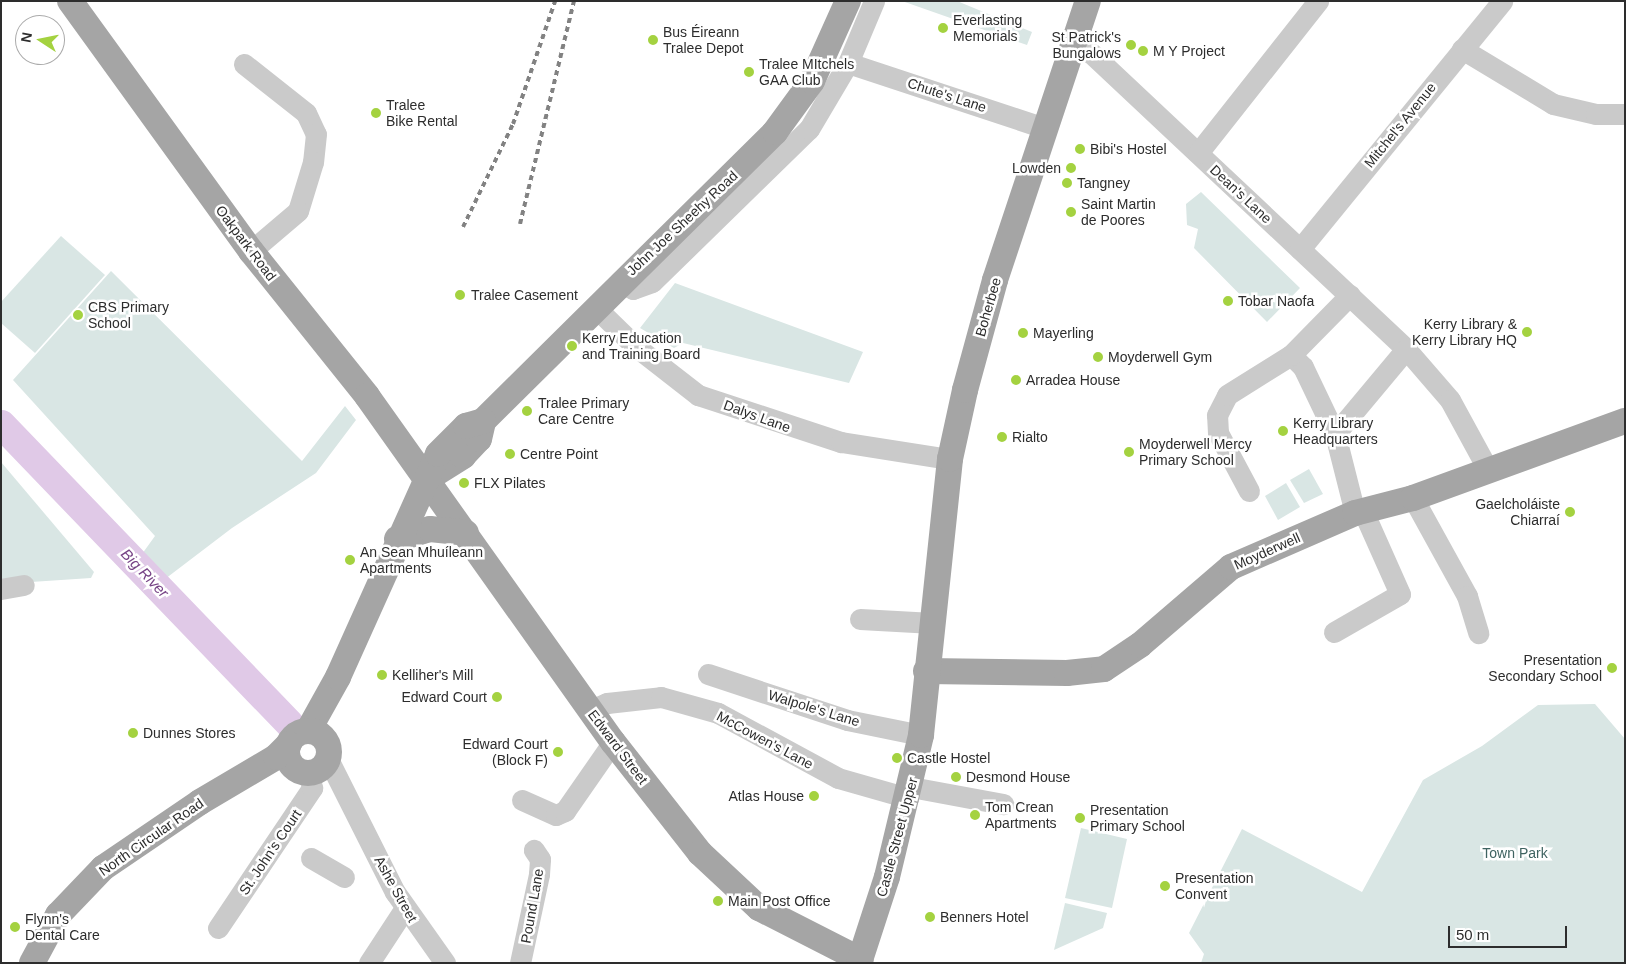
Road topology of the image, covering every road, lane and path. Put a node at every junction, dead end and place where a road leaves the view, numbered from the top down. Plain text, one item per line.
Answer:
1 (70, 1) edge
2 (848, 1) edge
3 (874, 1) edge
4 (1088, 1) edge
5 (1318, 1) edge
6 (1502, 1) edge
7 (1073, 44) junction
8 (1462, 49) junction
9 (244, 64) dead end
10 (848, 64) junction
11 (1625, 114) edge
12 (1045, 128) junction
13 (1198, 153) junction
14 (1300, 249) junction
15 (251, 250) junction
16 (620, 281) junction
17 (1350, 295) junction
18 (595, 307) junction
19 (1406, 350) junction
20 (1292, 355) junction
21 (1625, 421) edge
22 (1335, 434) junction
23 (950, 459) junction
24 (1487, 468) junction
25 (429, 478) junction
26 (1249, 491) dead end
27 (1412, 498) junction
28 (1359, 512) junction
29 (466, 533) junction
30 (397, 539) junction
31 (24, 585) dead end
32 (1, 589) edge
33 (860, 619) dead end
34 (933, 622) junction
35 (1334, 632) dead end
36 (1478, 633) dead end
37 (926, 671) junction
38 (708, 674) dead end
39 (590, 710) junction
40 (921, 735) junction
41 (613, 742) junction
42 (310, 755) junction
43 (910, 792) junction
44 (522, 800) dead end
45 (1003, 804) dead end
46 (534, 850) dead end
47 (311, 858) dead end
48 (344, 877) dead end
49 (405, 908) junction
50 (218, 928) dead end
51 (860, 961) edge
52 (32, 963) edge
53 (368, 963) edge
54 (445, 963) edge
55 (520, 963) edge

1 - 15 main road, Oakpark Road
2 - 16 main road, John Joe Sheehy Road
3 - 10 street
4 - 7 main road, Boherbee
5 - 13 street
6 - 8 street, Mitchel's Avenue
7 - 12 main road, Boherbee
7 - 13 street, Dean's Lane
8 - 11 street
8 - 14 street, Mitchel's Avenue
9 - 15 street
10 - 12 street, Chute's Lane
10 - 16 street
12 - 23 main road, Boherbee
13 - 14 street, Dean's Lane
14 - 17 street, Dean's Lane
15 - 25 main road, Oakpark Road
16 - 18 main road, John Joe Sheehy Road
17 - 19 street, Dean's Lane
17 - 20 street
18 - 23 street, Dalys Lane
18 - 25 main road, John Joe Sheehy Road
19 - 22 street
19 - 24 street, Dean's Lane
20 - 22 street
20 - 26 street
21 - 24 main road, Moyderwell
22 - 28 street
23 - 34 main road, Boherbee
24 - 27 main road, Moyderwell
25 - 29 main road, Edward Street
25 - 30 main road
27 - 28 main road, Moyderwell
27 - 36 street
28 - 35 street
28 - 37 main road, Moyderwell
29 - 30 main road
29 - 39 main road, Edward Street
30 - 42 main road
31 - 32 street
33 - 34 street
34 - 37 main road, Castle Street Upper
37 - 40 main road, Castle Street Upper
38 - 40 street, Walpole's Lane
39 - 41 main road, Edward Street
39 - 43 street, McCowen's Lane
40 - 43 main road, Castle Street Upper
41 - 44 street
41 - 51 main road, Edward Street
42 - 49 street, Ashe Street
42 - 50 street, St. John's Court
42 - 52 main road, North Circular Road
43 - 45 street, McCowen's Lane
43 - 51 main road, Castle Street Upper
46 - 55 street, Pound Lane
47 - 48 street
49 - 53 street
49 - 54 street, Ashe Street

